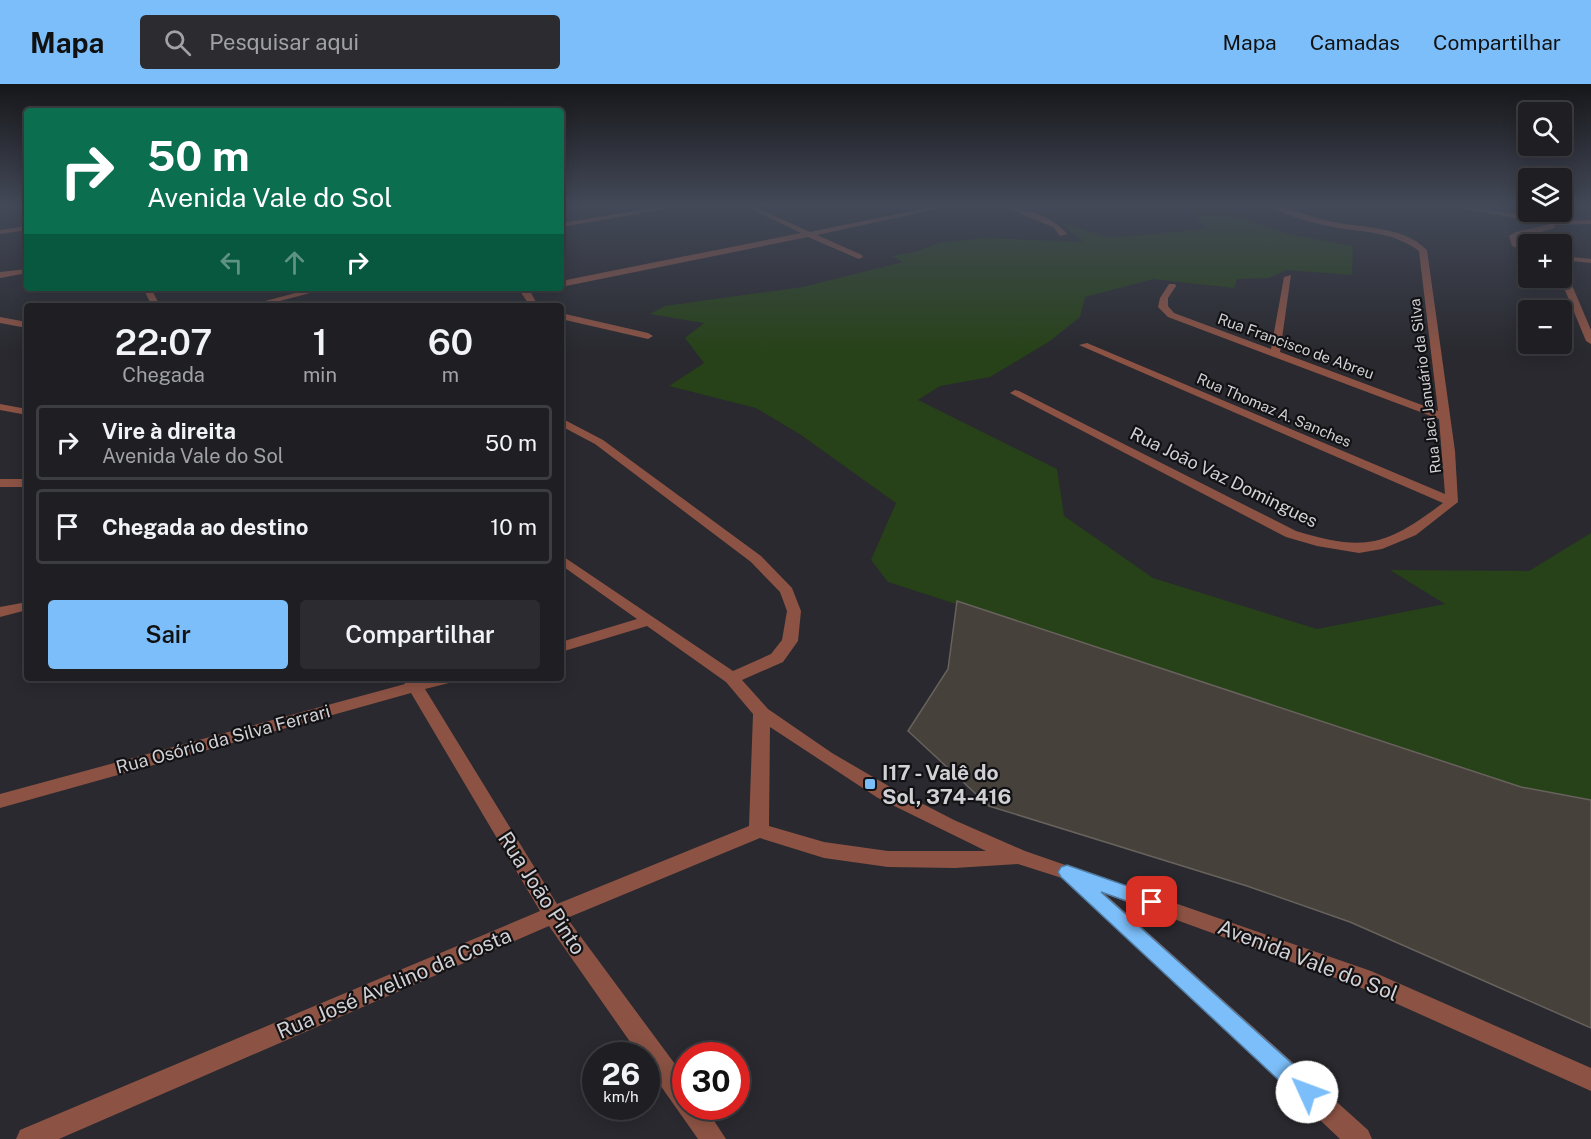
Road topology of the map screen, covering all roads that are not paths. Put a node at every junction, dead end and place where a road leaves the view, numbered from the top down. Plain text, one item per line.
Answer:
1 (709, 254) edge
2 (853, 254) edge
3 (1424, 254) edge
4 (859, 257) dead end
5 (1572, 259) edge
6 (1591, 261) edge
7 (24, 271) edge
8 (0, 275) edge
9 (1288, 277) dead end
10 (564, 283) edge
11 (1172, 286) dead end
12 (1569, 288) edge
13 (312, 291) edge
14 (262, 303) edge
15 (564, 317) edge
16 (0, 320) edge
17 (24, 324) edge
18 (648, 336) dead end
19 (1591, 341) edge
20 (1084, 345) dead end
21 (1275, 353) junction
22 (1015, 393) dead end
23 (0, 407) edge
24 (24, 411) edge
25 (1444, 417) junction
26 (564, 423) edge
27 (0, 483) edge
28 (24, 483) edge
29 (1452, 502) junction
30 (564, 560) edge
31 (24, 607) edge
32 (0, 612) edge
33 (649, 620) junction
34 (564, 645) edge
35 (732, 678) junction
36 (412, 682) edge
37 (762, 713) junction
38 (0, 801) edge
39 (759, 830) junction
40 (1019, 857) junction
41 (1067, 872) junction
42 (553, 915) junction
43 (1591, 1080) edge
44 (672, 1081) edge
45 (699, 1120) edge
46 (40, 1137) edge
47 (713, 1139) edge
48 (1359, 1139) edge

1 - 10 street
2 - 4 street
3 - 25 street, Rua Jaci Januário da Silva
5 - 6 street
7 - 8 street
9 - 21 street
11 - 21 street, Rua Francisco de Abreu
12 - 19 street
13 - 14 street
15 - 18 street
16 - 17 street
20 - 29 street, Rua Thomaz A. Sanches
21 - 25 street, Rua Francisco de Abreu
22 - 29 street, Rua João Vaz Domingues
23 - 24 street
25 - 29 street, Rua Jaci Januário da Silva
26 - 35 street
27 - 28 street
30 - 33 street
31 - 32 street
33 - 34 street
33 - 35 street
35 - 37 street
36 - 38 street, Rua Osório da Silva Ferrari
36 - 42 street, Rua João Pinto
37 - 39 street
37 - 40 street
39 - 40 street
39 - 42 street, Rua José Avelino da Costa
40 - 41 street, Avenida Vale do Sol
41 - 43 street, Avenida Vale do Sol
41 - 48 street
42 - 44 street, Rua João Pinto
42 - 46 street, Rua José Avelino da Costa
45 - 47 street

